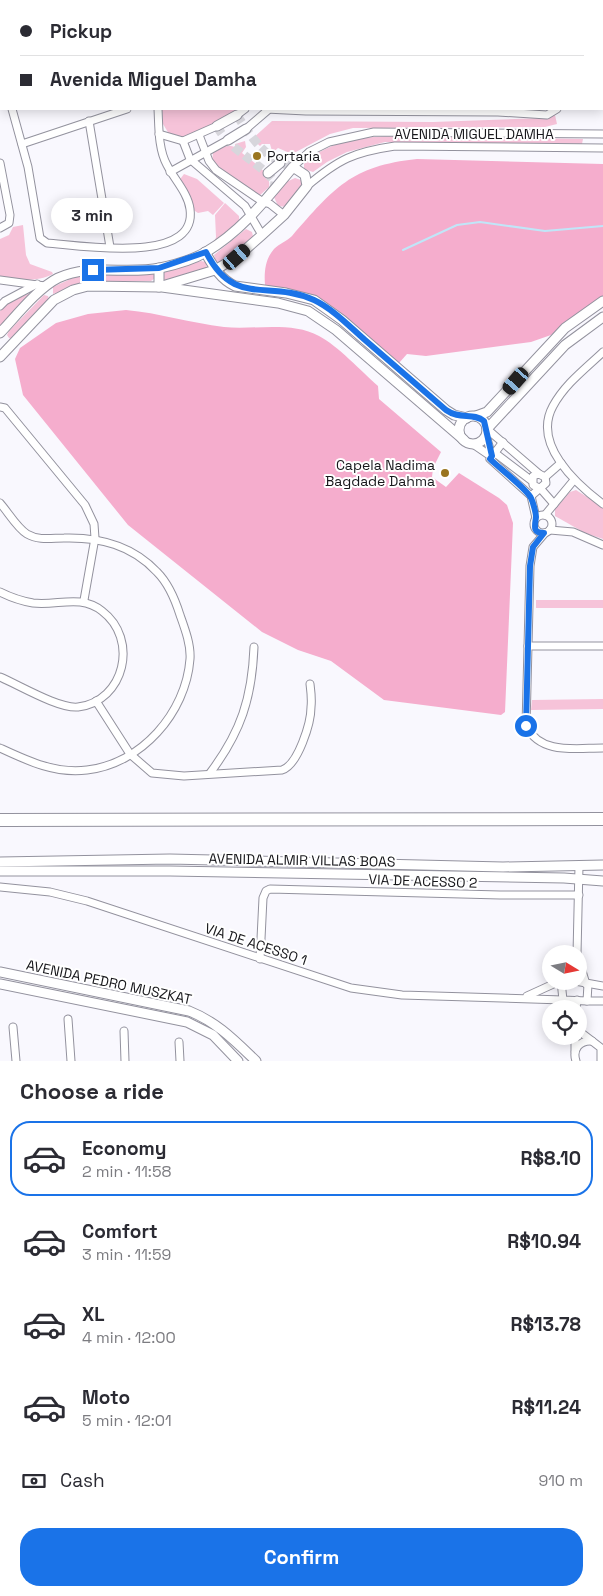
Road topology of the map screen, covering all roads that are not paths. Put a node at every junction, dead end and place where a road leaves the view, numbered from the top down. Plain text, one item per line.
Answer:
1 (12, 110) edge
2 (124, 110) edge
3 (157, 110) edge
4 (266, 110) edge
5 (306, 110) edge
6 (433, 110) edge
7 (498, 110) edge
8 (555, 110) edge
9 (241, 112) edge
10 (89, 121) junction
11 (217, 126) joint
12 (246, 129) joint
13 (160, 134) junction
14 (199, 134) junction
15 (586, 134) junction
16 (603, 134) edge
17 (228, 140) joint
18 (182, 141) junction
19 (22, 144) junction
20 (585, 148) junction
21 (603, 148) edge
22 (207, 151) junction
23 (190, 159) junction
24 (0, 163) edge
25 (280, 163) dead end
26 (292, 166) junction
27 (170, 172) junction
28 (268, 173) dead end
29 (307, 186) junction
30 (240, 188) junction
31 (234, 197) junction
32 (263, 202) junction
33 (284, 215) junction
34 (250, 217) junction
35 (2, 228) edge
36 (262, 235) junction
37 (110, 247) junction
38 (206, 252) junction
39 (159, 268) junction
40 (215, 270) junction
41 (0, 280) edge
42 (41, 285) junction
43 (159, 287) junction
44 (54, 300) junction
45 (603, 301) edge
46 (0, 306) edge
47 (603, 317) edge
48 (0, 333) edge
49 (11, 346) junction
50 (603, 352) edge
51 (0, 358) edge
52 (0, 407) edge
53 (471, 417) junction
54 (487, 432) junction
55 (464, 440) junction
56 (503, 442) junction
57 (473, 444) junction
58 (493, 455) junction
59 (561, 463) junction
60 (542, 475) junction
61 (574, 480) junction
62 (532, 481) junction
63 (539, 488) junction
64 (531, 496) junction
65 (0, 503) edge
66 (554, 504) junction
67 (603, 504) edge
68 (545, 515) junction
69 (536, 518) junction
70 (547, 532) junction
71 (95, 538) junction
72 (603, 545) edge
73 (0, 592) edge
74 (84, 600) junction
75 (528, 646) junction
76 (603, 646) edge
77 (254, 647) dead end
78 (0, 677) edge
79 (310, 684) dead end
80 (96, 701) junction
81 (0, 748) edge
82 (603, 748) edge
83 (130, 754) junction
84 (210, 773) junction
85 (603, 819) edge
86 (0, 820) edge
87 (603, 825) edge
88 (0, 826) edge
89 (0, 862) edge
90 (603, 865) edge
91 (579, 866) junction
92 (0, 871) edge
93 (580, 879) junction
94 (603, 881) edge
95 (0, 887) edge
96 (579, 895) junction
97 (576, 945) edge
98 (260, 958) junction
99 (0, 972) edge
100 (0, 984) edge
101 (588, 984) edge
102 (603, 986) edge
103 (542, 990) edge
104 (561, 990) edge
105 (587, 990) edge
106 (509, 998) junction
107 (563, 1000) joint
108 (587, 1000) joint
109 (603, 1001) edge
110 (68, 1019) dead end
111 (14, 1027) dead end
112 (124, 1031) dead end
113 (587, 1037) edge
114 (592, 1041) junction
115 (179, 1042) dead end
116 (574, 1045) edge
117 (574, 1051) junction
118 (16, 1061) edge
119 (71, 1061) edge
120 (126, 1061) edge
121 (180, 1061) edge
122 (238, 1061) edge
123 (256, 1061) edge
124 (576, 1061) edge
125 (601, 1061) edge

1 - 19 street
2 - 10 street
3 - 13 street
4 - 12 street
5 - 6 street
6 - 7 street
7 - 8 street
9 - 11 street
10 - 19 street
10 - 37 street
11 - 14 street
12 - 17 street
13 - 18 street
13 - 27 street
14 - 18 street
14 - 22 street
15 - 16 street, AVENIDA MIGUEL DAMHA
15 - 20 street
15 - 26 street, AVENIDA MIGUEL DAMHA
17 - 22 street
18 - 23 street
19 - 37 street
20 - 21 street, AVENIDA MIGUEL DAMHA
20 - 29 street, AVENIDA MIGUEL DAMHA
22 - 23 street
22 - 30 street
23 - 27 street
23 - 31 street
24 - 35 street
25 - 28 street
26 - 29 street
26 - 32 street, AVENIDA MIGUEL DAMHA
27 - 37 street
29 - 33 street, AVENIDA MIGUEL DAMHA
30 - 31 street
30 - 32 street
31 - 34 street
32 - 33 street
32 - 34 street, AVENIDA MIGUEL DAMHA
33 - 36 street, AVENIDA MIGUEL DAMHA
34 - 36 street
34 - 38 street, AVENIDA MIGUEL DAMHA
36 - 40 street, AVENIDA MIGUEL DAMHA
38 - 39 street, AVENIDA MIGUEL DAMHA
38 - 40 street
39 - 42 street, AVENIDA MIGUEL DAMHA
39 - 43 street
40 - 43 street, AVENIDA MIGUEL DAMHA
40 - 53 street
41 - 42 street
42 - 44 street
42 - 46 street
42 - 48 street, AVENIDA MIGUEL DAMHA
43 - 44 street, AVENIDA MIGUEL DAMHA
43 - 55 street
44 - 49 street, AVENIDA MIGUEL DAMHA
45 - 53 street
47 - 54 street
48 - 49 street
49 - 51 street, AVENIDA MIGUEL DAMHA
50 - 59 street
52 - 71 street
53 - 54 street
53 - 55 street
54 - 56 street
54 - 57 street
54 - 58 street
55 - 57 street
56 - 58 street
56 - 60 street
57 - 58 street
58 - 62 street
58 - 64 street
59 - 60 street
59 - 61 street
60 - 62 street
60 - 63 street
61 - 66 street
61 - 67 street
62 - 63 street
63 - 64 street
63 - 66 street
64 - 69 street
65 - 71 street
66 - 68 street
68 - 69 street
68 - 70 street
69 - 70 street
70 - 72 street
70 - 75 street
71 - 74 street
71 - 83 street
73 - 74 street
74 - 80 street
75 - 76 street
75 - 82 street
77 - 84 street
78 - 80 street
79 - 84 street
80 - 83 street
81 - 83 street
83 - 84 street
85 - 86 highway
87 - 88 highway
89 - 91 street, AVENIDA ALMIR VILLAS BOAS
90 - 91 street, AVENIDA ALMIR VILLAS BOAS
91 - 93 street
92 - 93 street, AVENIDA ALMIR VILLAS BOAS
93 - 94 street, AVENIDA ALMIR VILLAS BOAS
93 - 96 street
95 - 98 street, VIA DE ACESSO 1
96 - 97 street
96 - 98 street, VIA DE ACESSO 2
98 - 106 street, VIA DE ACESSO 1
99 - 123 street, AVENIDA PEDRO MUSZKAT
100 - 122 street, AVENIDA PEDRO MUSZKAT
101 - 102 street
103 - 106 street
104 - 107 street
105 - 108 street
106 - 107 street
108 - 109 street
110 - 119 street
111 - 118 street
112 - 120 street
113 - 114 street
114 - 117 street
114 - 125 street
115 - 121 street
116 - 117 street
117 - 124 street

